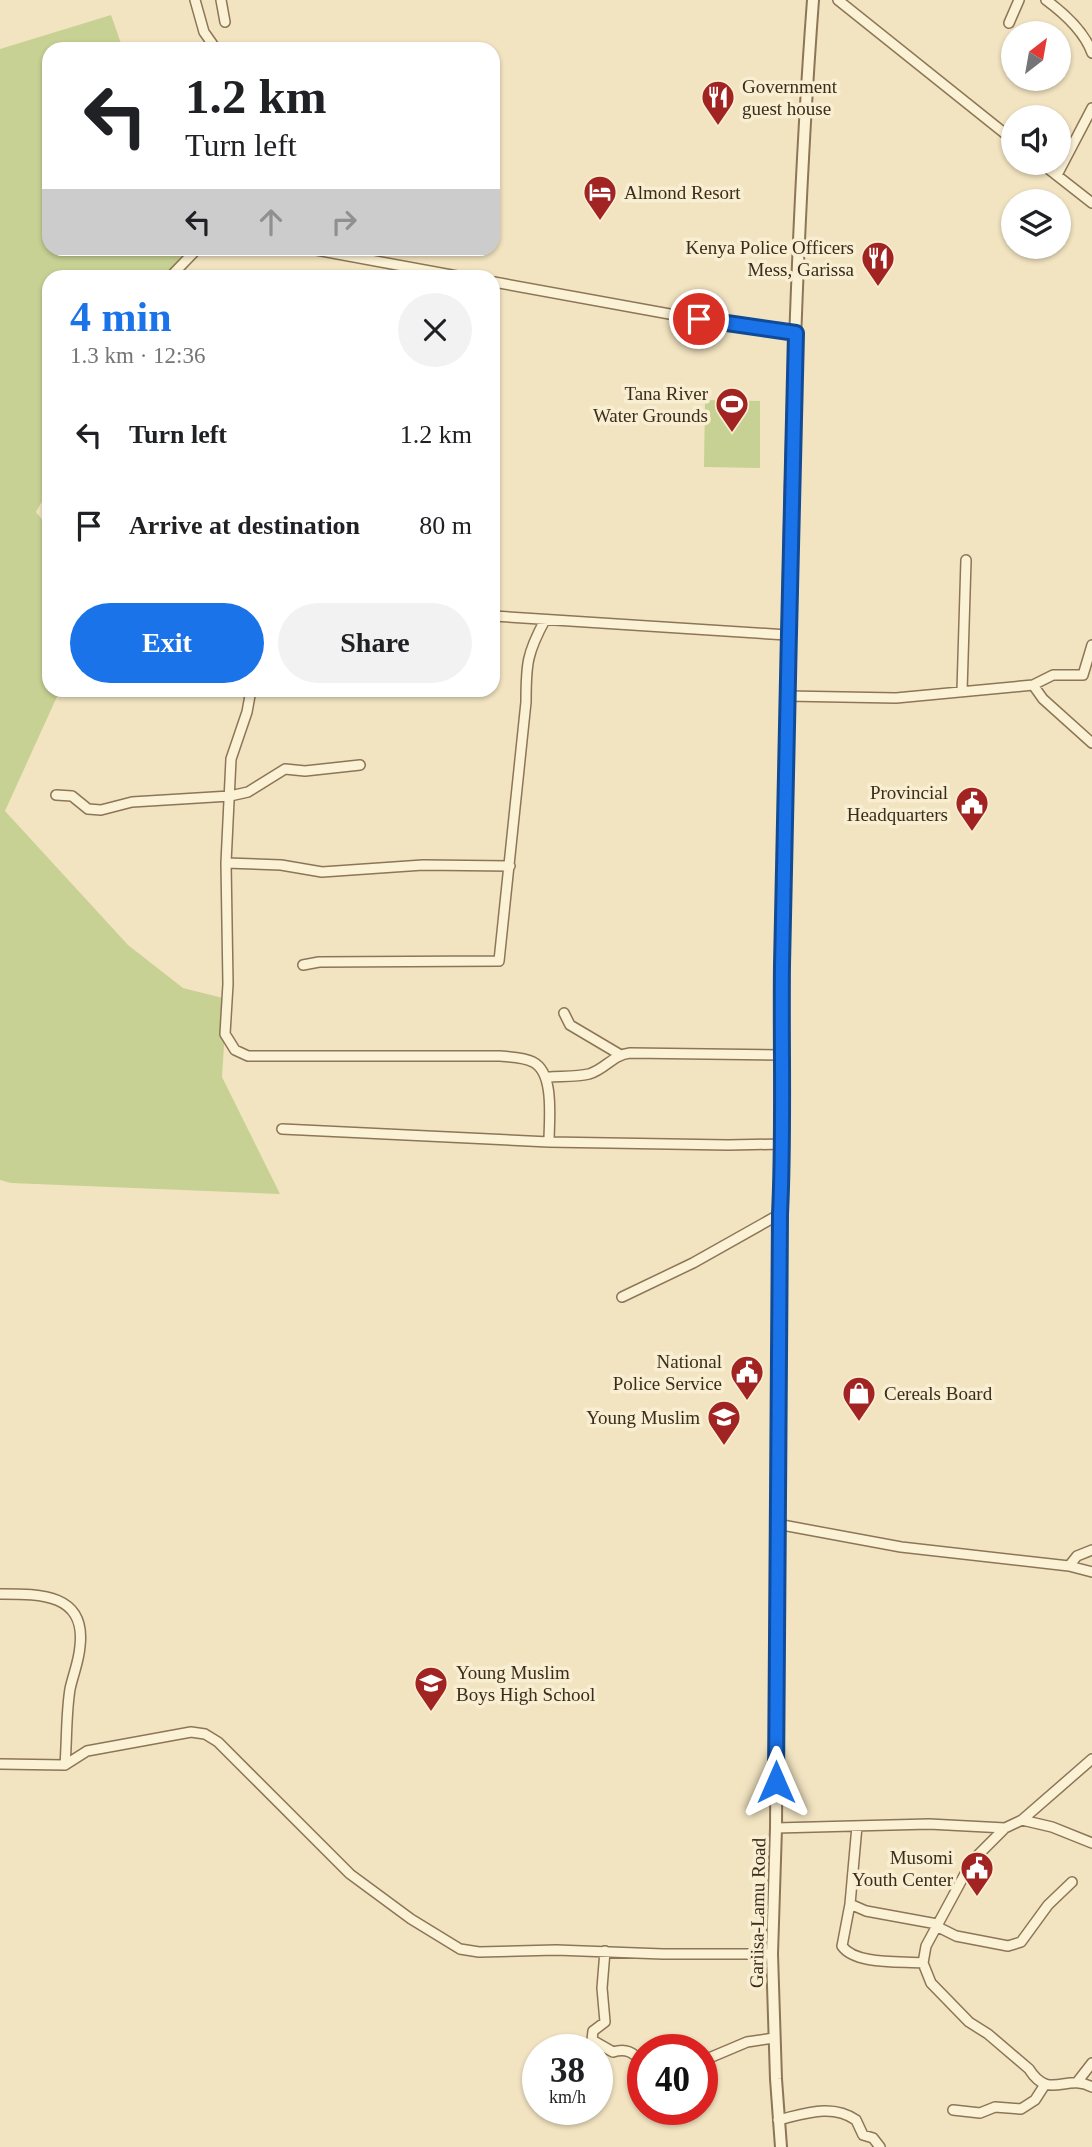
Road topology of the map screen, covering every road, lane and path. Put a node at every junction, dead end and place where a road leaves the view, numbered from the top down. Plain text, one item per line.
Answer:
1 (195, 0) edge
2 (221, 0) edge
3 (813, 0) edge
4 (838, 0) edge
5 (1020, 0) edge
6 (1046, 0) edge
7 (1010, 21) edge
8 (225, 22) dead end
9 (211, 42) edge
10 (1092, 53) edge
11 (1092, 108) edge
12 (1001, 130) edge
13 (1071, 148) edge
14 (1057, 175) edge
15 (1092, 203) edge
16 (190, 256) edge
17 (348, 256) edge
18 (177, 270) edge
19 (424, 270) edge
20 (500, 283) edge
21 (796, 333) junction
22 (966, 560) dead end
23 (500, 616) edge
24 (545, 620) junction
25 (787, 635) junction
26 (1092, 645) edge
27 (1033, 685) junction
28 (962, 691) junction
29 (787, 696) junction
30 (250, 697) edge
31 (1092, 743) edge
32 (360, 765) dead end
33 (56, 795) dead end
34 (230, 796) junction
35 (226, 863) junction
36 (510, 866) junction
37 (303, 965) dead end
38 (564, 1013) dead end
39 (619, 1054) junction
40 (782, 1055) junction
41 (548, 1077) junction
42 (282, 1129) dead end
43 (549, 1142) junction
44 (783, 1144) junction
45 (780, 1214) junction
46 (622, 1297) dead end
47 (778, 1524) junction
48 (1092, 1550) edge
49 (1069, 1566) junction
50 (1092, 1572) edge
51 (0, 1594) edge
52 (1092, 1759) edge
53 (0, 1764) edge
54 (65, 1765) junction
55 (1022, 1820) junction
56 (858, 1826) junction
57 (776, 1828) junction
58 (1005, 1828) junction
59 (1092, 1843) edge
60 (1072, 1882) dead end
61 (850, 1904) junction
62 (937, 1925) junction
63 (605, 1951) junction
64 (772, 1954) junction
65 (923, 1963) junction
66 (774, 2038) junction
67 (627, 2050) edge
68 (718, 2054) edge
69 (1092, 2063) edge
70 (1078, 2081) junction
71 (1044, 2086) junction
72 (1092, 2087) edge
73 (953, 2110) dead end
74 (779, 2120) junction
75 (781, 2147) edge
76 (880, 2147) edge

1 - 9 street
2 - 8 street
3 - 21 street, Gariisa-Lamu Road
4 - 12 street
5 - 7 street
6 - 10 street
11 - 13 street
14 - 15 street
16 - 18 street
17 - 19 street
20 - 21 street
21 - 25 street, Gariisa-Lamu Road
22 - 28 street
23 - 24 street
24 - 25 street
24 - 36 street
25 - 29 street, Gariisa-Lamu Road
26 - 27 street
27 - 28 street
27 - 31 street
28 - 29 street
29 - 40 street, Gariisa-Lamu Road
30 - 34 street
32 - 34 street
33 - 34 street
34 - 35 street
35 - 36 street
35 - 41 street
36 - 37 street
38 - 39 street
39 - 40 street
39 - 41 street
40 - 44 street, Gariisa-Lamu Road
41 - 43 street
42 - 43 street
43 - 44 street
44 - 45 street, Gariisa-Lamu Road
45 - 46 street
45 - 47 street, Gariisa-Lamu Road
47 - 49 street
47 - 57 street, Gariisa-Lamu Road
48 - 49 street
49 - 50 street
51 - 54 street
52 - 55 street
53 - 54 street
54 - 63 street
55 - 58 street
55 - 59 street
56 - 57 street
56 - 58 street
56 - 61 street
57 - 64 street, Gariisa-Lamu Road
58 - 62 street
60 - 62 street
61 - 62 street
61 - 65 street
62 - 65 street
63 - 64 street
63 - 67 street
64 - 66 street, Gariisa-Lamu Road
65 - 71 street
66 - 68 street
66 - 74 street, Gariisa-Lamu Road
69 - 70 street
70 - 71 street
70 - 72 street
71 - 73 street
74 - 75 street, Gariisa-Lamu Road
74 - 76 street

